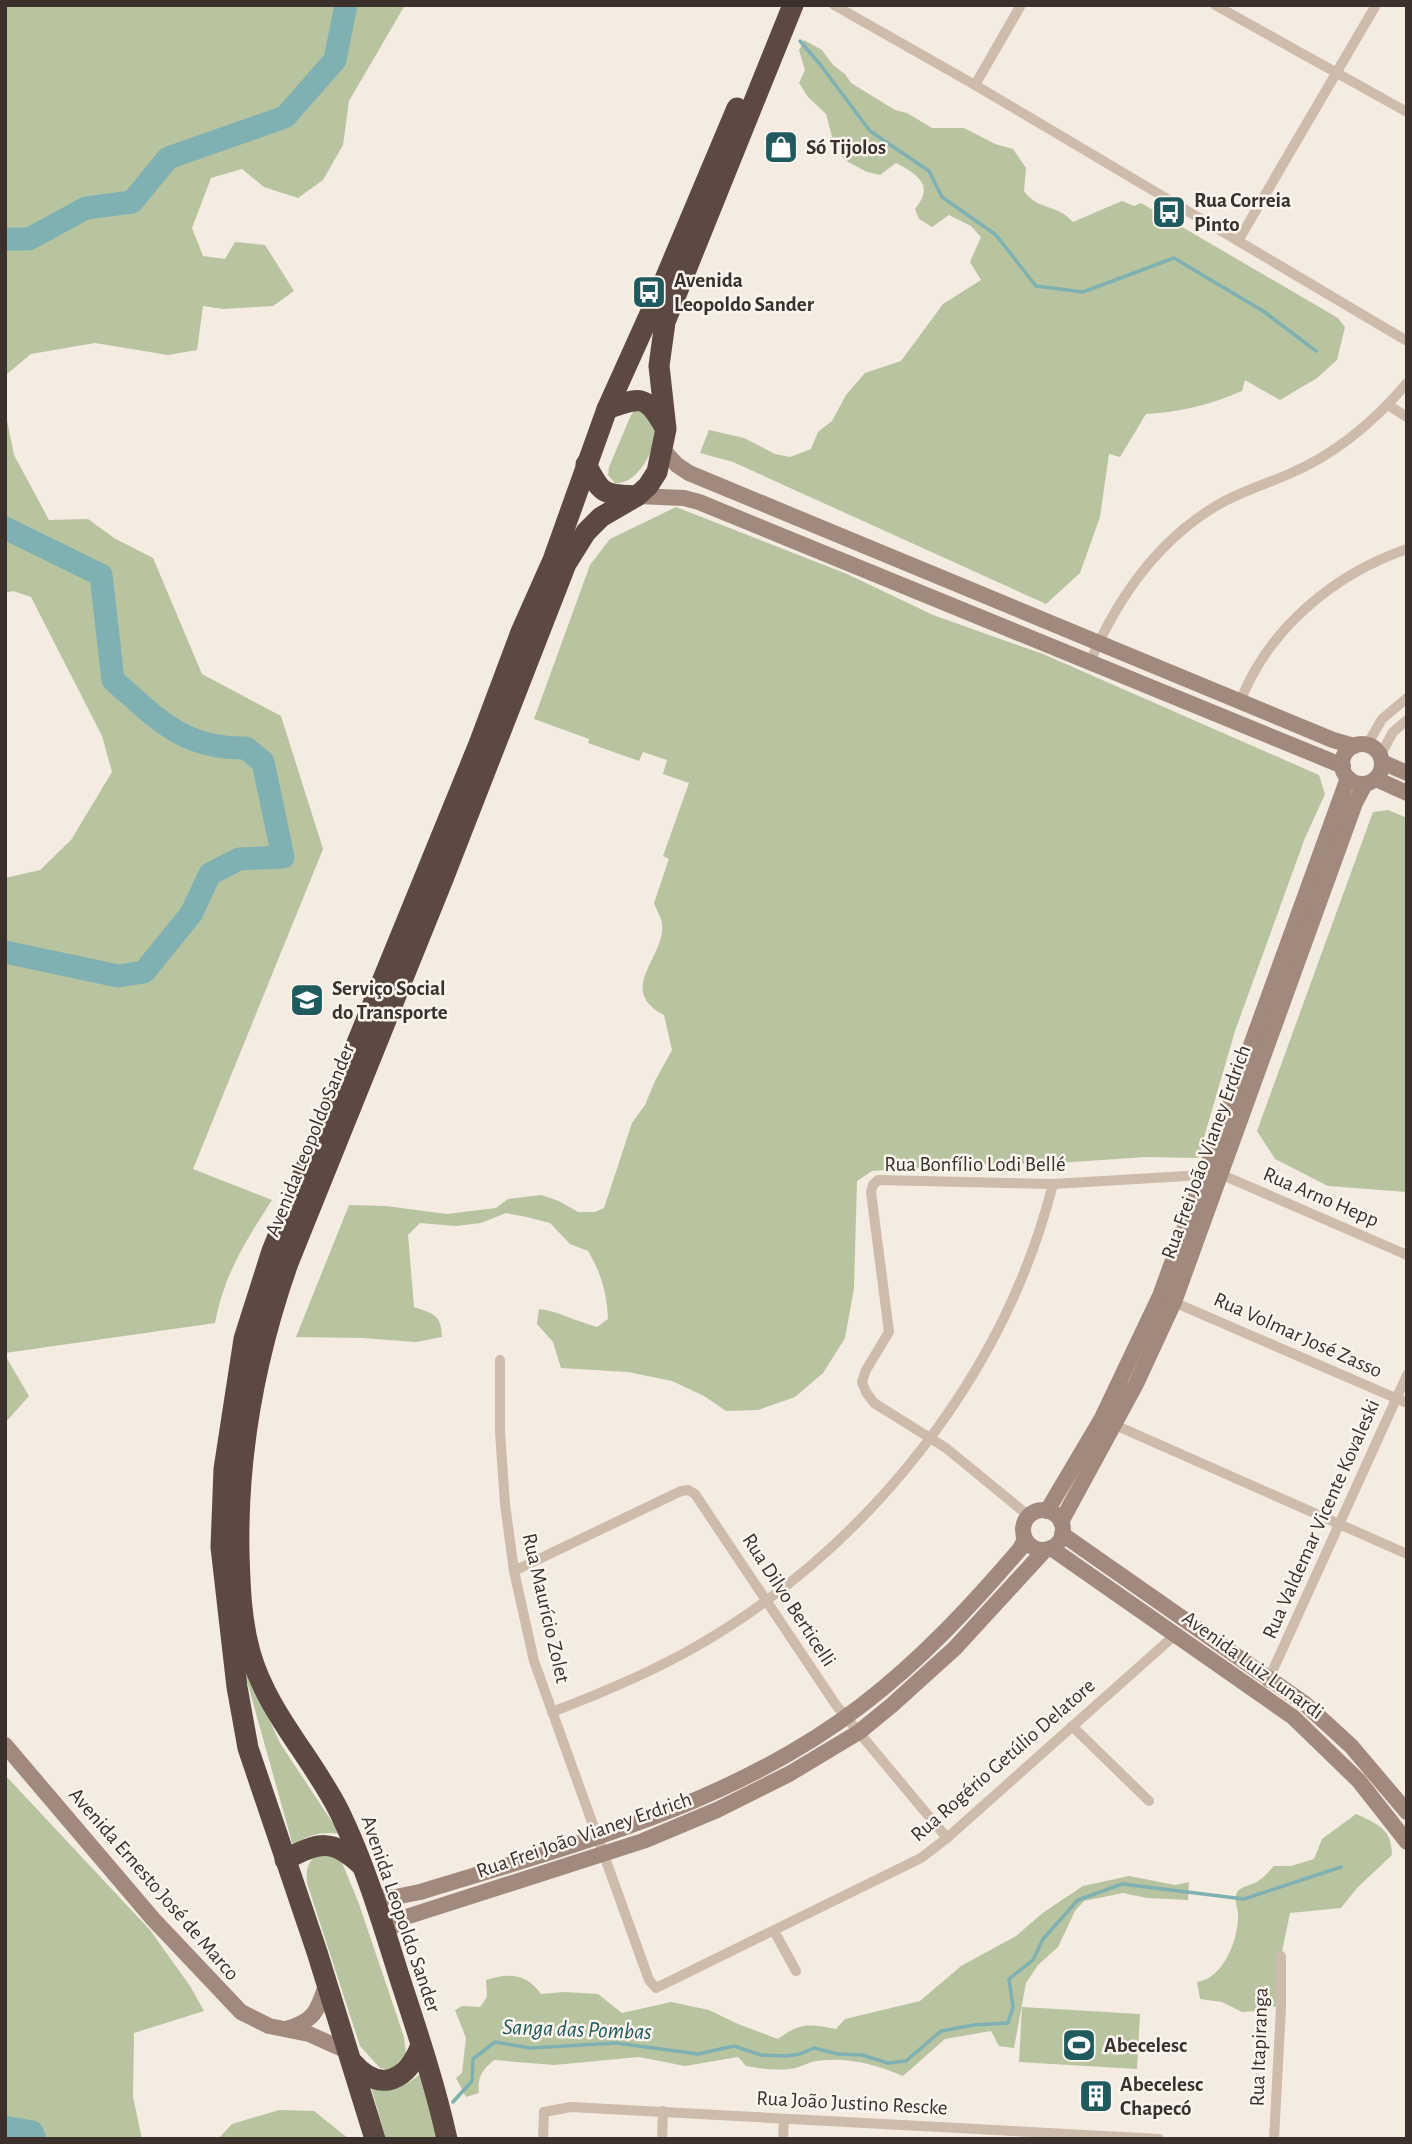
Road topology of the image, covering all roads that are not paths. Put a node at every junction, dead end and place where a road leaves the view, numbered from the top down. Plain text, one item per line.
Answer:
1 (778, 5) edge
2 (793, 5) edge
3 (834, 5) edge
4 (1021, 5) edge
5 (1215, 5) edge
6 (1376, 5) edge
7 (1336, 72) junction
8 (975, 85) junction
9 (1407, 113) edge
10 (1238, 241) junction
11 (1407, 341) edge
12 (1407, 383) edge
13 (1388, 405) junction
14 (607, 409) junction
15 (1407, 417) edge
16 (664, 439) junction
17 (586, 464) junction
18 (637, 496) junction
19 (1407, 549) edge
20 (1098, 643) junction
21 (1090, 662) junction
22 (1407, 698) edge
23 (1240, 702) junction
24 (1407, 720) edge
25 (1360, 745) junction
26 (1381, 759) junction
27 (1345, 772) junction
28 (1407, 773) edge
29 (1370, 781) junction
30 (1407, 793) edge
31 (1212, 1174) junction
32 (1053, 1184) junction
33 (1407, 1255) edge
34 (1167, 1299) junction
35 (500, 1360) dead end
36 (1407, 1375) edge
37 (1401, 1401) edge
38 (1115, 1425) junction
39 (930, 1437) junction
40 (1047, 1511) junction
41 (1030, 1516) junction
42 (1339, 1524) junction
43 (1061, 1528) junction
44 (1025, 1539) junction
45 (1048, 1549) junction
46 (1407, 1554) edge
47 (514, 1571) junction
48 (766, 1601) junction
49 (1175, 1635) junction
50 (1270, 1679) junction
51 (1259, 1693) junction
52 (552, 1712) junction
53 (846, 1717) junction
54 (1072, 1726) junction
55 (859, 1732) junction
56 (5, 1745) edge
57 (1149, 1801) dead end
58 (1407, 1812) edge
59 (599, 1837) junction
60 (947, 1838) junction
61 (1407, 1842) edge
62 (605, 1855) junction
63 (285, 1860) junction
64 (363, 1867) junction
65 (373, 1897) junction
66 (774, 1931) junction
67 (385, 1933) junction
68 (1280, 1956) dead end
69 (796, 1971) dead end
70 (327, 1982) junction
71 (656, 1988) joint
72 (286, 2029) junction
73 (421, 2045) junction
74 (351, 2057) junction
75 (663, 2111) junction
76 (784, 2119) junction
77 (912, 2125) junction
78 (1023, 2135) edge
79 (1145, 2138) edge
80 (375, 2139) edge
81 (447, 2139) edge
82 (543, 2139) edge
83 (662, 2139) edge
84 (783, 2139) edge
85 (911, 2139) edge
86 (1159, 2139) edge
87 (1274, 2139) edge

1 - 14 highway, Avenida Leopoldo Sander
2 - 16 highway, Avenida Leopoldo Sander
3 - 8 street
4 - 8 street
5 - 7 street
6 - 7 street
7 - 9 street
7 - 10 street
8 - 10 street
10 - 11 street
12 - 13 street
13 - 15 street
13 - 20 street
14 - 16 highway
14 - 17 highway, Avenida Leopoldo Sander
16 - 18 highway, Avenida Leopoldo Sander
16 - 20 street
17 - 18 highway
17 - 63 highway, Avenida Leopoldo Sander
18 - 21 street
18 - 64 highway, Avenida Leopoldo Sander
19 - 23 street
20 - 21 street
20 - 23 street
21 - 27 street
22 - 25 street
23 - 25 street
24 - 26 street
25 - 26 street
25 - 27 street
26 - 28 street
26 - 29 street
27 - 29 street
27 - 31 street, Rua Frei João Vianey Erdrich
29 - 30 street
29 - 31 street, Rua Frei João Vianey Erdrich
31 - 32 street, Rua Bonfílio Lodi Bellé
31 - 33 street, Rua Arno Hepp
31 - 34 street, Rua Frei João Vianey Erdrich
32 - 39 street
32 - 39 street, Rua Bonfílio Lodi Bellé
34 - 37 street, Rua Volmar José Zasso
34 - 38 street, Rua Frei João Vianey Erdrich
34 - 40 street, Rua Frei João Vianey Erdrich
35 - 47 street, Rua Maurício Zolet
36 - 37 street, Rua Valdemar Vicente Kovaleski
37 - 42 street, Rua Valdemar Vicente Kovaleski
38 - 42 street
38 - 43 street, Rua Frei João Vianey Erdrich
39 - 41 street
39 - 48 street
40 - 41 street
40 - 43 street
41 - 44 street
42 - 46 street
42 - 50 street, Rua Valdemar Vicente Kovaleski
43 - 45 street
43 - 50 street, Avenida Luiz Lunardi
44 - 45 street
44 - 53 street, Rua Frei João Vianey Erdrich
45 - 49 street, Avenida Luiz Lunardi
45 - 55 street, Rua Frei João Vianey Erdrich
47 - 48 street, Rua Dilvo Berticelli
47 - 52 street, Rua Maurício Zolet
48 - 52 street
48 - 53 street, Rua Dilvo Berticelli
49 - 51 street, Avenida Luiz Lunardi
49 - 54 street, Rua Rogério Getúlio Delatore
50 - 51 street, Rua Valdemar Vicente Kovaleski
50 - 58 street, Avenida Luiz Lunardi
51 - 61 street, Avenida Luiz Lunardi
52 - 59 street, Rua Maurício Zolet
53 - 55 street, Rua Dilvo Berticelli
53 - 59 street, Rua Frei João Vianey Erdrich
54 - 57 street
54 - 60 street, Rua Rogério Getúlio Delatore
55 - 60 street, Rua Dilvo Berticelli
55 - 62 street, Rua Frei João Vianey Erdrich
56 - 72 street, Avenida Ernesto José de Marco
59 - 62 street, Rua Maurício Zolet
59 - 65 street, Rua Frei João Vianey Erdrich
60 - 66 street, Rua Rogério Getúlio Delatore
62 - 67 street, Rua Frei João Vianey Erdrich
62 - 71 street, Rua Maurício Zolet
63 - 64 highway
63 - 70 highway, Avenida Leopoldo Sander
64 - 65 highway, Avenida Leopoldo Sander
65 - 67 highway, Avenida Leopoldo Sander
66 - 69 street
66 - 71 street, Rua Rogério Getúlio Delatore
67 - 73 highway, Avenida Leopoldo Sander
68 - 87 street, Rua Itapiranga
70 - 72 street
70 - 74 highway, Avenida Leopoldo Sander
72 - 74 street, Avenida Ernesto José de Marco
73 - 74 highway
73 - 81 highway, Avenida Leopoldo Sander
74 - 80 highway, Avenida Leopoldo Sander
75 - 76 street, Rua João Justino Rescke
75 - 82 street, Rua João Justino Rescke
75 - 83 street
76 - 77 street, Rua João Justino Rescke
76 - 84 street
77 - 78 street, Rua João Justino Rescke
77 - 85 street
78 - 79 street, Rua João Justino Rescke
79 - 86 street, Rua João Justino Rescke

